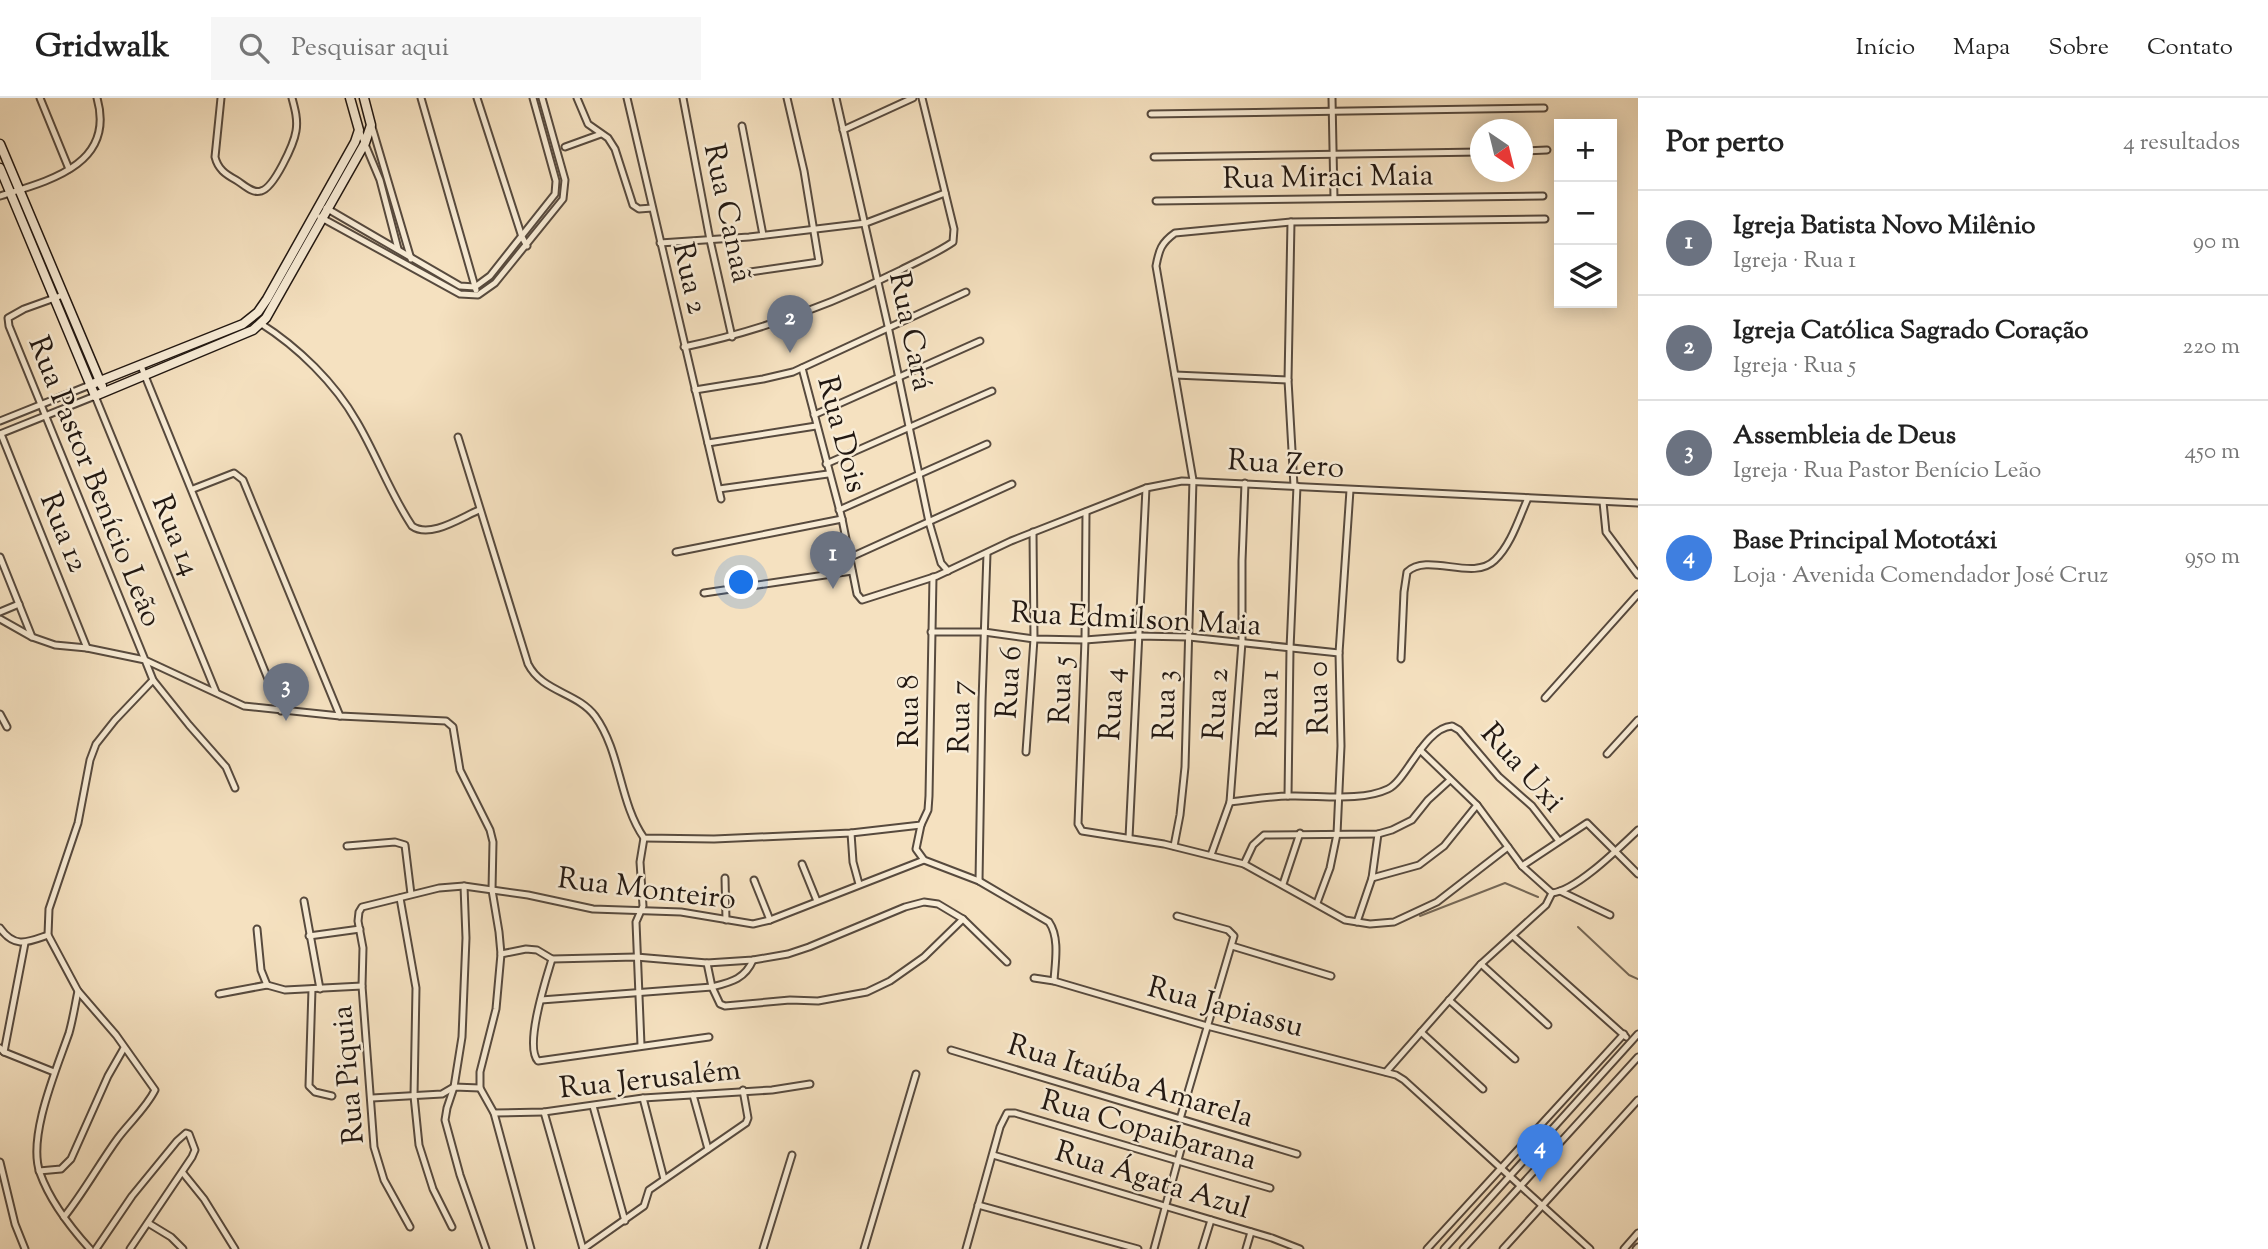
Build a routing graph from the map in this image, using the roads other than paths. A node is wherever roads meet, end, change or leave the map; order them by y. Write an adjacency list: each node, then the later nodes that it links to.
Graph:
1 (40, 98): 36 (street)
2 (97, 98): 36 (street)
3 (221, 98): 4 (street)
4 (292, 98)
5 (350, 98): 24 (street)
6 (364, 98): 22 (street)
7 (421, 98): 63 (street)
8 (477, 98): 53 (street)
9 (533, 98): 53 (street)
10 (542, 98): 56 (street)
11 (577, 98): 26 (street, Rua 2)
12 (627, 98): 44 (street)
13 (683, 98): 54 (street, Rua Canaã)
14 (788, 98): 51 (street)
15 (836, 98): 25 (street, Rua Cará)
16 (913, 98): 25 (street)
17 (922, 98): 38 (street)
18 (1332, 98): 20 (street)
19 (1544, 108): 20 (street)
20 (1332, 112): 21 (street); 33 (street)
21 (1151, 114)
22 (371, 125): 27 (street); 58 (street)
23 (742, 126): 52 (street)
24 (359, 130): 27 (street); 43 (street)
25 (843, 130): 50 (street, Rua Cará)
26 (601, 134): 29 (street); 44 (street, Rua 2)
27 (365, 143): 45 (street); 57 (street)
28 (0, 144): 37 (street)
29 (565, 147)
30 (1547, 150): 31 (street)
31 (1533, 151)
32 (1470, 152): 33 (street)
33 (1331, 156): 34 (street); 41 (street)
34 (1154, 158)
35 (0, 168): 37 (street)
36 (69, 169): 37 (street)
37 (14, 191): 39 (street); 66 (street)
38 (945, 193): 50 (street); 62 (street)
39 (0, 195)
40 (1543, 196): 41 (street, Rua Miraci Maia)
41 (1334, 198): 42 (street, Rua Miraci Maia)
42 (1156, 201)
43 (320, 205): 45 (street); 46 (street)
44 (652, 208): 55 (street, Rua 2)
45 (328, 209): 47 (street); 57 (street)
46 (314, 214): 47 (street); 68 (street)
47 (323, 219): 59 (street); 70 (street)
48 (1545, 219): 49 (street, Rua 3)
49 (1291, 222): 77 (street, Rua 3); 80 (street, Rua 1)
50 (866, 223): 51 (street); 62 (street, Rua Cará)
51 (813, 228): 52 (street); 61 (street)
52 (763, 235): 54 (street)
53 (522, 237): 56 (street); 63 (street)
54 (710, 240): 55 (street); 72 (street, Rua Canaã)
55 (660, 243): 74 (street, Rua 2)
56 (527, 246): 65 (street)
57 (399, 251): 58 (street); 59 (street)
58 (411, 258): 60 (street); 63 (street)
59 (403, 262): 60 (street)
60 (414, 268): 65 (street)
61 (750, 272)
62 (878, 281): 71 (street, Rua Cará); 72 (street)
63 (475, 287): 65 (street)
64 (966, 292): 71 (street)
65 (478, 295)
66 (59, 297): 67 (street, Rua Pastor Benício Leão); 81 (street); 82 (street)
67 (8, 318): 69 (street, Rua Pastor Benício Leão); 87 (street, Rua Pastor Benício Leão)
68 (251, 318): 70 (street); 75 (street)
69 (0, 321)
70 (261, 324): 78 (street); 112 (street)
71 (888, 326): 76 (street); 79 (street, Rua Cará)
72 (732, 337): 74 (street)
73 (980, 341): 79 (street)
74 (684, 347): 83 (street, Rua 2)
75 (141, 366): 78 (street); 81 (street)
76 (802, 368): 83 (street); 88 (street, Rua Dois)
77 (1175, 375): 80 (street); 100 (street, Rua 3)
78 (145, 377): 85 (street); 105 (street)
79 (898, 378): 88 (street); 92 (street, Rua Cará)
80 (1287, 380): 103 (street, Rua 1)
81 (100, 382): 82 (street); 85 (street)
82 (90, 385): 86 (street); 87 (street)
83 (695, 390): 95 (street, Rua 2)
84 (992, 391): 92 (street)
85 (104, 392): 86 (street)
86 (95, 396): 89 (street); 147 (street, Rua 14)
87 (41, 404): 89 (street, Rua Pastor Benício Leão); 90 (street)
88 (814, 415): 91 (street, Rua Dois)
89 (46, 416): 93 (street); 145 (street, Rua Pastor Benício Leão)
90 (0, 421)
91 (816, 426): 95 (street); 97 (street, Rua Dois)
92 (908, 427): 97 (street); 98 (street, Rua Cará)
93 (1, 434): 141 (street, Rua 12)
94 (458, 438): 112 (street)
95 (708, 443): 106 (street, Rua 2)
96 (987, 444): 98 (street)
97 (826, 464): 99 (street, Rua Dois)
98 (918, 473): 113 (street); 116 (street, Rua Cará)
99 (828, 474): 106 (street); 113 (street, Rua Dois)
100 (1193, 480): 101 (street, Rua Zero); 104 (street, Rua Zero); 137 (street, Rua 3)
101 (1245, 483): 103 (street, Rua Zero); 140 (street, Rua 2)
102 (1012, 484): 116 (street)
103 (1296, 486): 107 (street, Rua Zero); 142 (street, Rua 1)
104 (1146, 488): 114 (street, Rua Zero); 135 (street, Rua 4)
105 (193, 489): 149 (street); 151 (street)
106 (719, 489): 109 (street, Rua 2)
107 (1350, 490): 108 (street, Rua Zero); 143 (street, Rua 0)
108 (1528, 498): 110 (street, Rua Zero); 144 (street)
109 (721, 499)
110 (1603, 502): 111 (street, Rua Zero); 125 (street)
111 (1638, 503)
112 (479, 510): 169 (street)
113 (839, 510): 115 (street, Rua Dois)
114 (1086, 512): 117 (street, Rua Zero); 139 (street, Rua 5)
115 (842, 520): 118 (street); 121 (street, Rua Dois)
116 (929, 522): 121 (street); 122 (street, Rua Cará)
117 (1033, 532): 119 (street, Rua Zero); 138 (street, Rua 6)
118 (676, 552)
119 (987, 553): 124 (street, Rua Zero); 134 (street, Rua 7)
120 (0, 556): 130 (street)
121 (851, 557): 123 (street, Rua Dois)
122 (941, 563): 124 (street, Rua Cará); 126 (street, Rua 8)
123 (852, 571): 127 (street); 128 (street, Rua Dois)
124 (948, 571): 126 (street, Rua Zero)
125 (1638, 575)
126 (935, 577): 128 (street, Rua Zero); 133 (street, Rua 8)
127 (704, 593)
128 (858, 594)
129 (1638, 594): 148 (street)
130 (19, 604): 131 (street); 136 (street)
131 (0, 612)
132 (0, 619): 136 (street, Rua Pastor Benício Leão)
133 (931, 632): 134 (street, Rua Edmilson Maia); 163 (street, Rua 8)
134 (984, 632): 138 (street, Rua Edmilson Maia); 185 (street, Rua 7)
135 (1137, 636): 137 (street, Rua Edmilson Maia); 139 (street, Rua Edmilson Maia); 170 (street, Rua 4)
136 (32, 637): 141 (street, Rua Pastor Benício Leão)
137 (1189, 637): 140 (street, Rua Edmilson Maia); 173 (street, Rua 3)
138 (1034, 639): 139 (street, Rua Edmilson Maia); 155 (street, Rua 6)
139 (1085, 639): 170 (street, Rua 5)
140 (1242, 642): 142 (street, Rua Edmilson Maia); 161 (street, Rua 2)
141 (87, 648): 145 (street, Rua Pastor Benício Leão)
142 (1290, 649): 143 (street, Rua Edmilson Maia); 159 (street, Rua 1)
143 (1339, 653): 160 (street, Rua 0)
144 (1401, 659)
145 (145, 660): 146 (street); 147 (street, Rua Pastor Benício Leão)
146 (153, 680): 158 (street); 208 (street)
147 (216, 692): 149 (street, Rua Pastor Benício Leão)
148 (1545, 698)
149 (281, 711): 151 (street, Rua Pastor Benício Leão)
150 (0, 713): 153 (street)
151 (340, 716): 189 (street, Rua Pastor Benício Leão)
152 (1638, 720): 156 (street)
153 (7, 727)
154 (1420, 750): 157 (street); 160 (street); 171 (street, Rua Uxi)
155 (1026, 752)
156 (1607, 754)
157 (1450, 780): 162 (street); 168 (street)
158 (235, 788)
159 (1288, 796): 160 (street); 161 (street)
160 (1339, 797): 167 (street, Rua 0)
161 (1230, 802): 176 (street)
162 (1477, 805): 174 (street); 183 (street)
163 (921, 825): 165 (street); 177 (street)
164 (1638, 830): 175 (street)
165 (851, 833): 169 (street); 186 (street)
166 (1300, 833): 167 (street); 179 (street); 187 (street)
167 (1337, 834): 168 (street); 196 (street, Rua 0)
168 (1378, 834): 183 (street)
169 (644, 838): 197 (street)
170 (1129, 838): 173 (street)
171 (1559, 841): 175 (street); 180 (street)
172 (347, 846): 192 (street)
173 (1174, 846): 176 (street)
174 (1508, 847): 180 (street); 204 (street)
175 (1615, 852): 181 (street); 190 (street)
176 (1211, 855): 179 (street)
177 (924, 860): 185 (street); 186 (street, Rua Monteiro)
178 (802, 864): 195 (street)
179 (1244, 864): 187 (street)
180 (1522, 866): 191 (street)
181 (1638, 874)
182 (725, 878): 202 (street)
183 (1372, 878): 204 (street)
184 (754, 880): 203 (street)
185 (979, 881): 222 (street)
186 (859, 884): 195 (street, Rua Monteiro)
187 (1283, 884): 196 (street)
188 (464, 886): 189 (street, Rua Monteiro); 192 (street, Rua Monteiro); 250 (street)
189 (492, 890): 197 (street, Rua Monteiro); 213 (street)
190 (1560, 891): 191 (street); 199 (street)
191 (1552, 893): 210 (street)
192 (411, 894): 193 (street, Rua Monteiro)
193 (400, 898): 198 (street, Rua Monteiro); 256 (street)
194 (304, 901): 209 (street)
195 (817, 901): 203 (street, Rua Monteiro)
196 (1317, 903): 204 (street)
197 (641, 911): 202 (street, Rua Monteiro); 214 (street)
198 (359, 912): 207 (street, Rua Piquia)
199 (1610, 915)
200 (1177, 916): 212 (street)
201 (963, 919): 216 (street); 217 (street); 225 (street)
202 (726, 920): 203 (street, Rua Monteiro)
203 (770, 920)
204 (1357, 922)
205 (0, 929): 211 (street)
206 (257, 929): 223 (street)
207 (360, 929): 209 (street); 224 (street, Rua Piquia)
208 (48, 935): 211 (street); 228 (street)
209 (309, 936): 227 (street)
210 (1513, 936): 219 (street); 236 (street)
211 (25, 943): 242 (street)
212 (1232, 946): 220 (street); 234 (street)
213 (501, 954): 215 (street); 251 (street)
214 (636, 957): 215 (street); 218 (street); 230 (street)
215 (552, 959): 231 (street)
216 (753, 960): 218 (street); 225 (street)
217 (1007, 962)
218 (707, 963): 225 (street)
219 (1481, 964): 232 (street); 233 (street)
220 (1331, 976)
221 (1034, 978): 222 (street, Rua Japiassu)
222 (1055, 981): 234 (street, Rua Japiassu)
223 (267, 985): 226 (street); 229 (street)
224 (362, 986): 227 (street); 257 (street, Rua Piquia)
225 (712, 987): 230 (street)
226 (312, 989): 227 (street); 255 (street)
227 (320, 989)
228 (79, 991): 241 (street); 246 (street)
229 (219, 994)
230 (640, 994): 231 (street); 240 (street)
231 (541, 1000): 240 (street)
232 (1449, 1000): 235 (street); 245 (street)
233 (1548, 1025)
234 (1207, 1026): 247 (street, Rua Japiassu); 263 (street)
235 (1421, 1032): 247 (street); 252 (street)
236 (1624, 1034): 239 (street); 271 (street)
237 (1638, 1034): 239 (street)
238 (709, 1037): 240 (street)
239 (1631, 1041): 274 (street)
240 (641, 1045)
241 (124, 1048): 272 (street); 281 (street)
242 (2, 1050): 246 (street)
243 (951, 1050): 263 (street, Rua Itaúba Amarela)
244 (1638, 1057): 276 (street)
245 (1515, 1059)
246 (54, 1072): 272 (street)
247 (1386, 1072): 271 (street, Rua Japiassu)
248 (916, 1074): 302 (street)
249 (810, 1084): 253 (street, Rua Jerusalém)
250 (454, 1087): 251 (street); 256 (street); 298 (street)
251 (480, 1088): 262 (street)
252 (1483, 1089)
253 (743, 1090): 254 (street, Rua Jerusalém); 264 (street)
254 (693, 1095): 258 (street, Rua Jerusalém); 264 (street)
255 (332, 1096)
256 (414, 1096): 257 (street); 286 (street)
257 (372, 1098): 285 (street, Rua Piquia)
258 (643, 1098): 260 (street, Rua Jerusalém); 275 (street)
259 (1638, 1101): 280 (street)
260 (593, 1106): 261 (street, Rua Jerusalém); 283 (street)
261 (544, 1112): 262 (street, Rua Jerusalém); 300 (street)
262 (494, 1113): 299 (street)
263 (1180, 1119): 266 (street, Rua Itaúba Amarela)
264 (708, 1149): 275 (street)
265 (1181, 1149): 270 (street)
266 (1297, 1154)
267 (792, 1155): 301 (street)
268 (993, 1156): 270 (street, Rua Copaibarana); 278 (street); 279 (street, Rua Ágata Azul)
269 (0, 1162): 291 (street)
270 (1178, 1163): 277 (street, Rua Copaibarana); 279 (street)
271 (1500, 1168): 274 (street, Rua Japiassu); 308 (street)
272 (39, 1171): 281 (street)
273 (183, 1173): 284 (street); 294 (street); 297 (street)
274 (1509, 1176): 276 (street, Rua Japiassu); 309 (street)
275 (664, 1180): 283 (street)
276 (1519, 1186): 280 (street, Rua Japiassu); 310 (street)
277 (1270, 1188)
278 (978, 1205): 303 (street); 304 (street)
279 (1166, 1206): 282 (street, Rua Ágata Azul); 305 (street)
280 (1541, 1206): 311 (street); 312 (street, Rua Japiassu)
281 (64, 1217): 289 (street)
282 (1210, 1220): 287 (street, Rua Ágata Azul); 306 (street)
283 (625, 1221): 300 (street)
284 (148, 1223): 295 (street); 296 (street)
285 (410, 1227)
286 (452, 1227)
287 (1251, 1232): 290 (street, Rua Ágata Azul); 307 (street)
288 (1638, 1233): 313 (street)
289 (84, 1242): 292 (street); 293 (street)
290 (1297, 1248)
291 (25, 1249)
292 (80, 1249)
293 (90, 1249)
294 (96, 1249)
295 (130, 1249)
296 (183, 1249)
297 (235, 1249)
298 (486, 1249)
299 (531, 1249)
300 (583, 1249)
301 (764, 1249)
302 (864, 1249)
303 (966, 1249)
304 (1138, 1249)
305 (1154, 1249)
306 (1202, 1249)
307 (1246, 1249)
308 (1427, 1249)
309 (1444, 1249)
310 (1463, 1249)
311 (1503, 1249)
312 (1590, 1249)
313 (1624, 1249)

